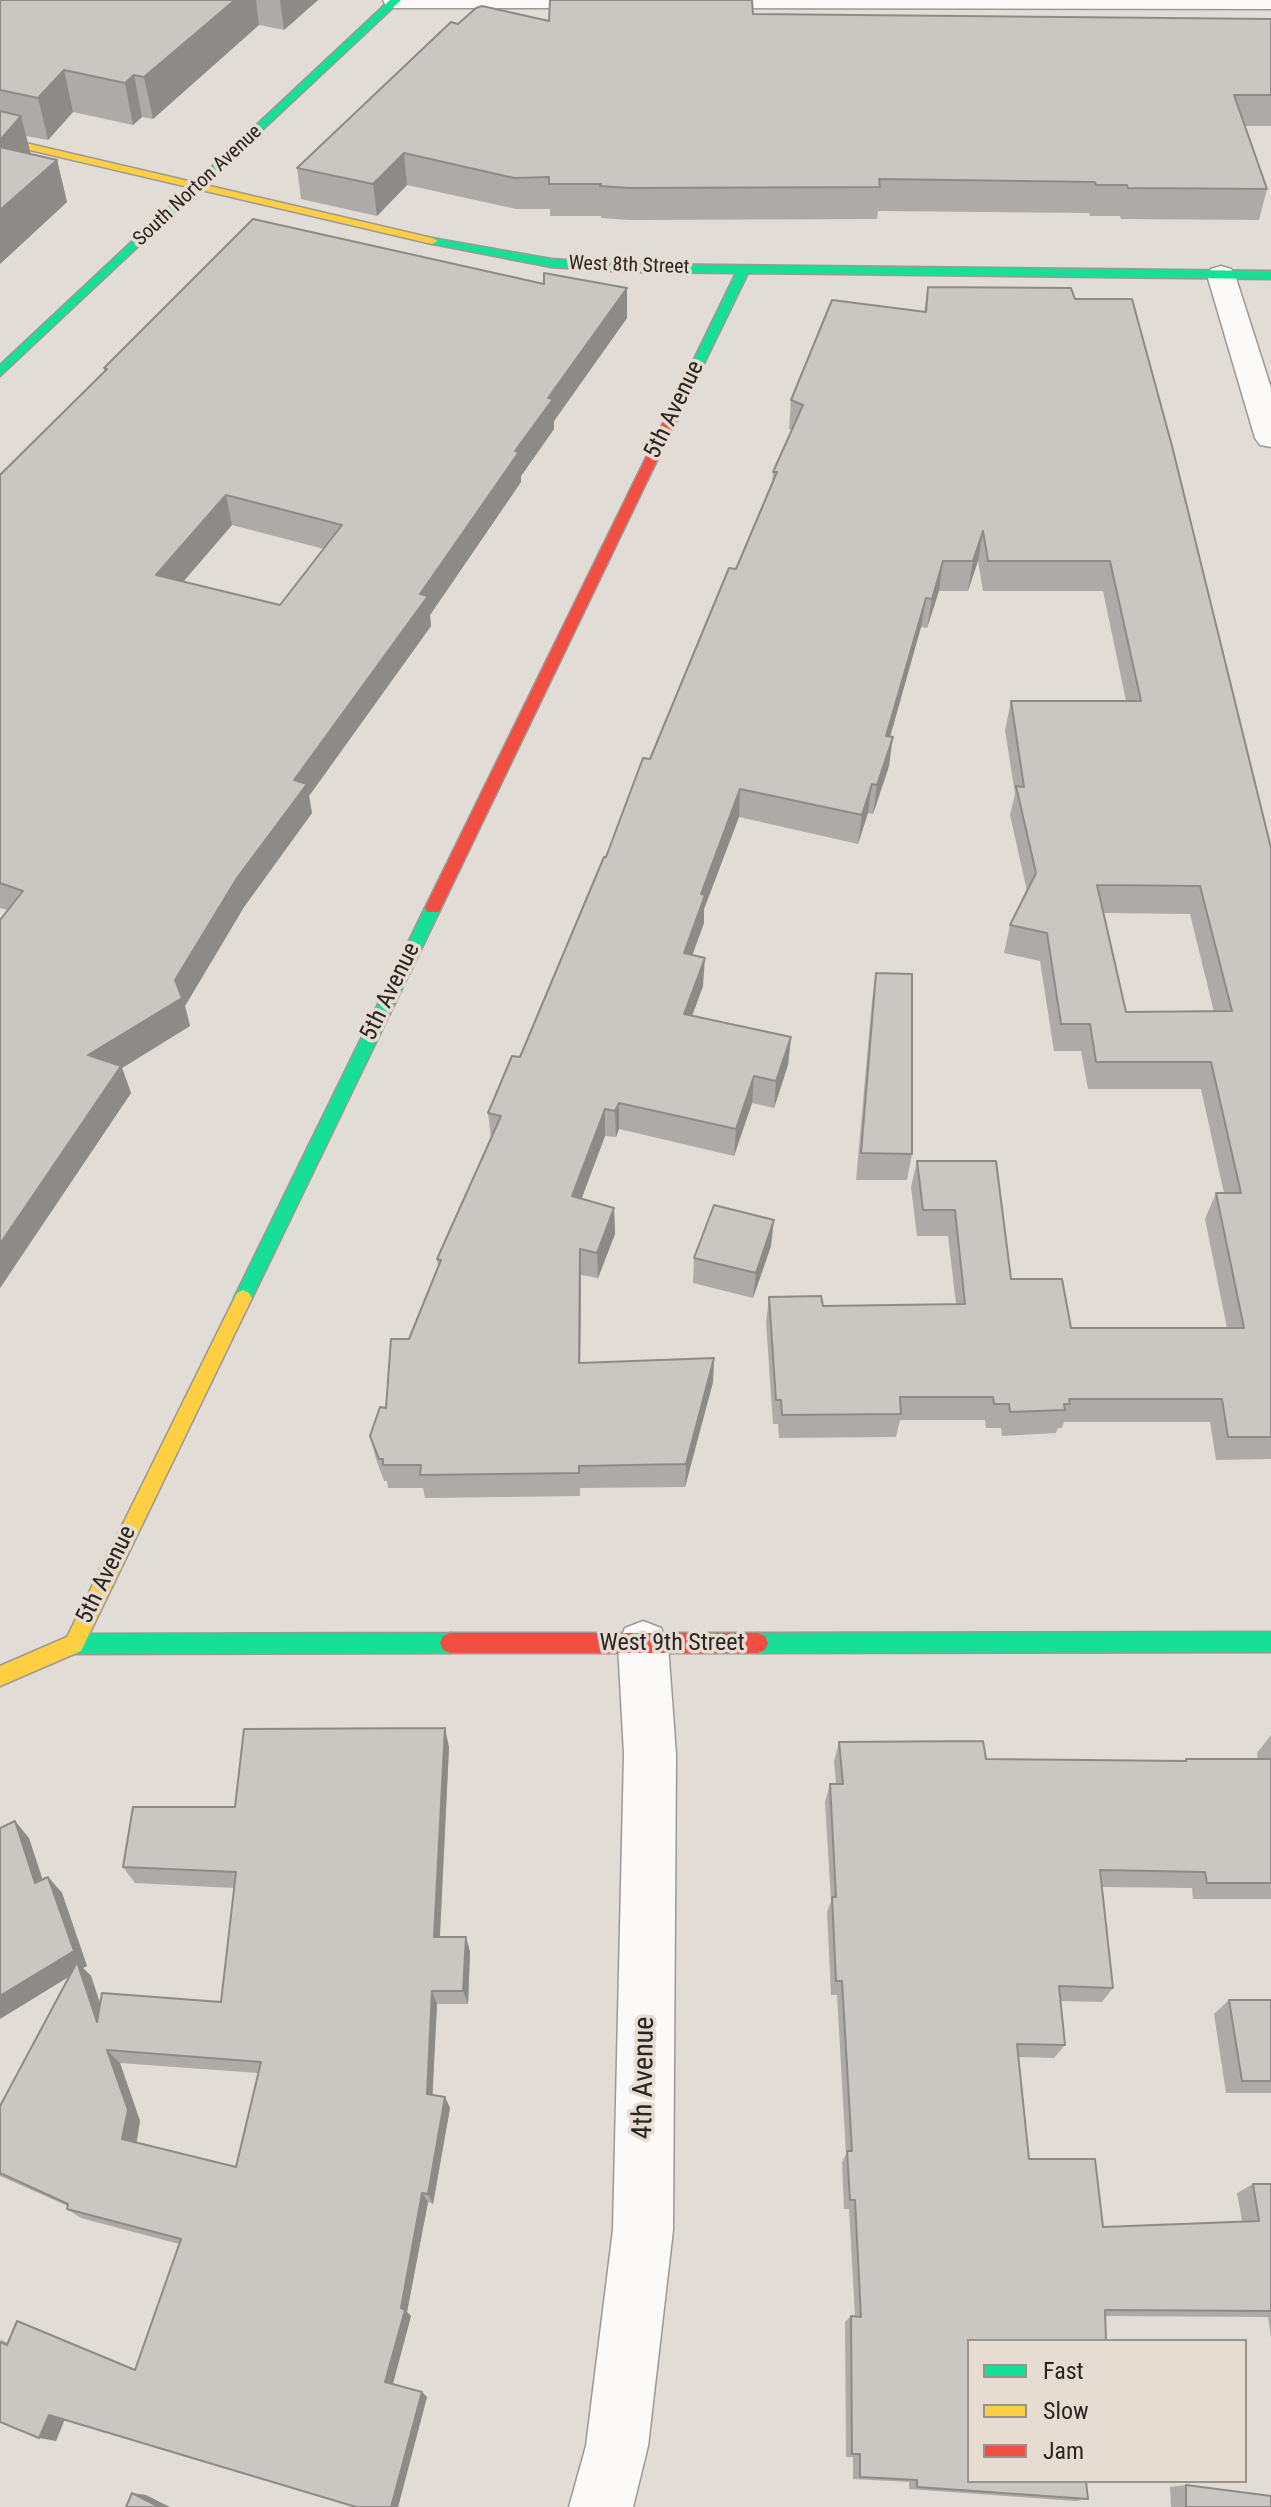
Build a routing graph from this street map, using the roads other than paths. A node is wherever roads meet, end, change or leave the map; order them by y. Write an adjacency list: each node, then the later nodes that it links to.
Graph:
1 (395, 1): 2 (street); 6 (street, South Norton Avenue)
2 (638, 1)
3 (670, 1): 4 (street)
4 (1271, 2)
5 (0, 140): 6 (street, West 8th Street)
6 (199, 186): 7 (street, West 8th Street); 10 (street, South Norton Avenue)
7 (744, 269): 8 (street, West 8th Street); 13 (street, 5th Avenue)
8 (1221, 275): 9 (street, West 8th Street); 11 (street)
9 (1271, 275)
10 (0, 372)
11 (1271, 438)
12 (1271, 1642): 14 (street, West 9th Street)
13 (74, 1644): 14 (street, West 9th Street); 15 (street, 5th Avenue)
14 (643, 1645): 16 (street, 4th Avenue)
15 (0, 1676)
16 (601, 2507)

